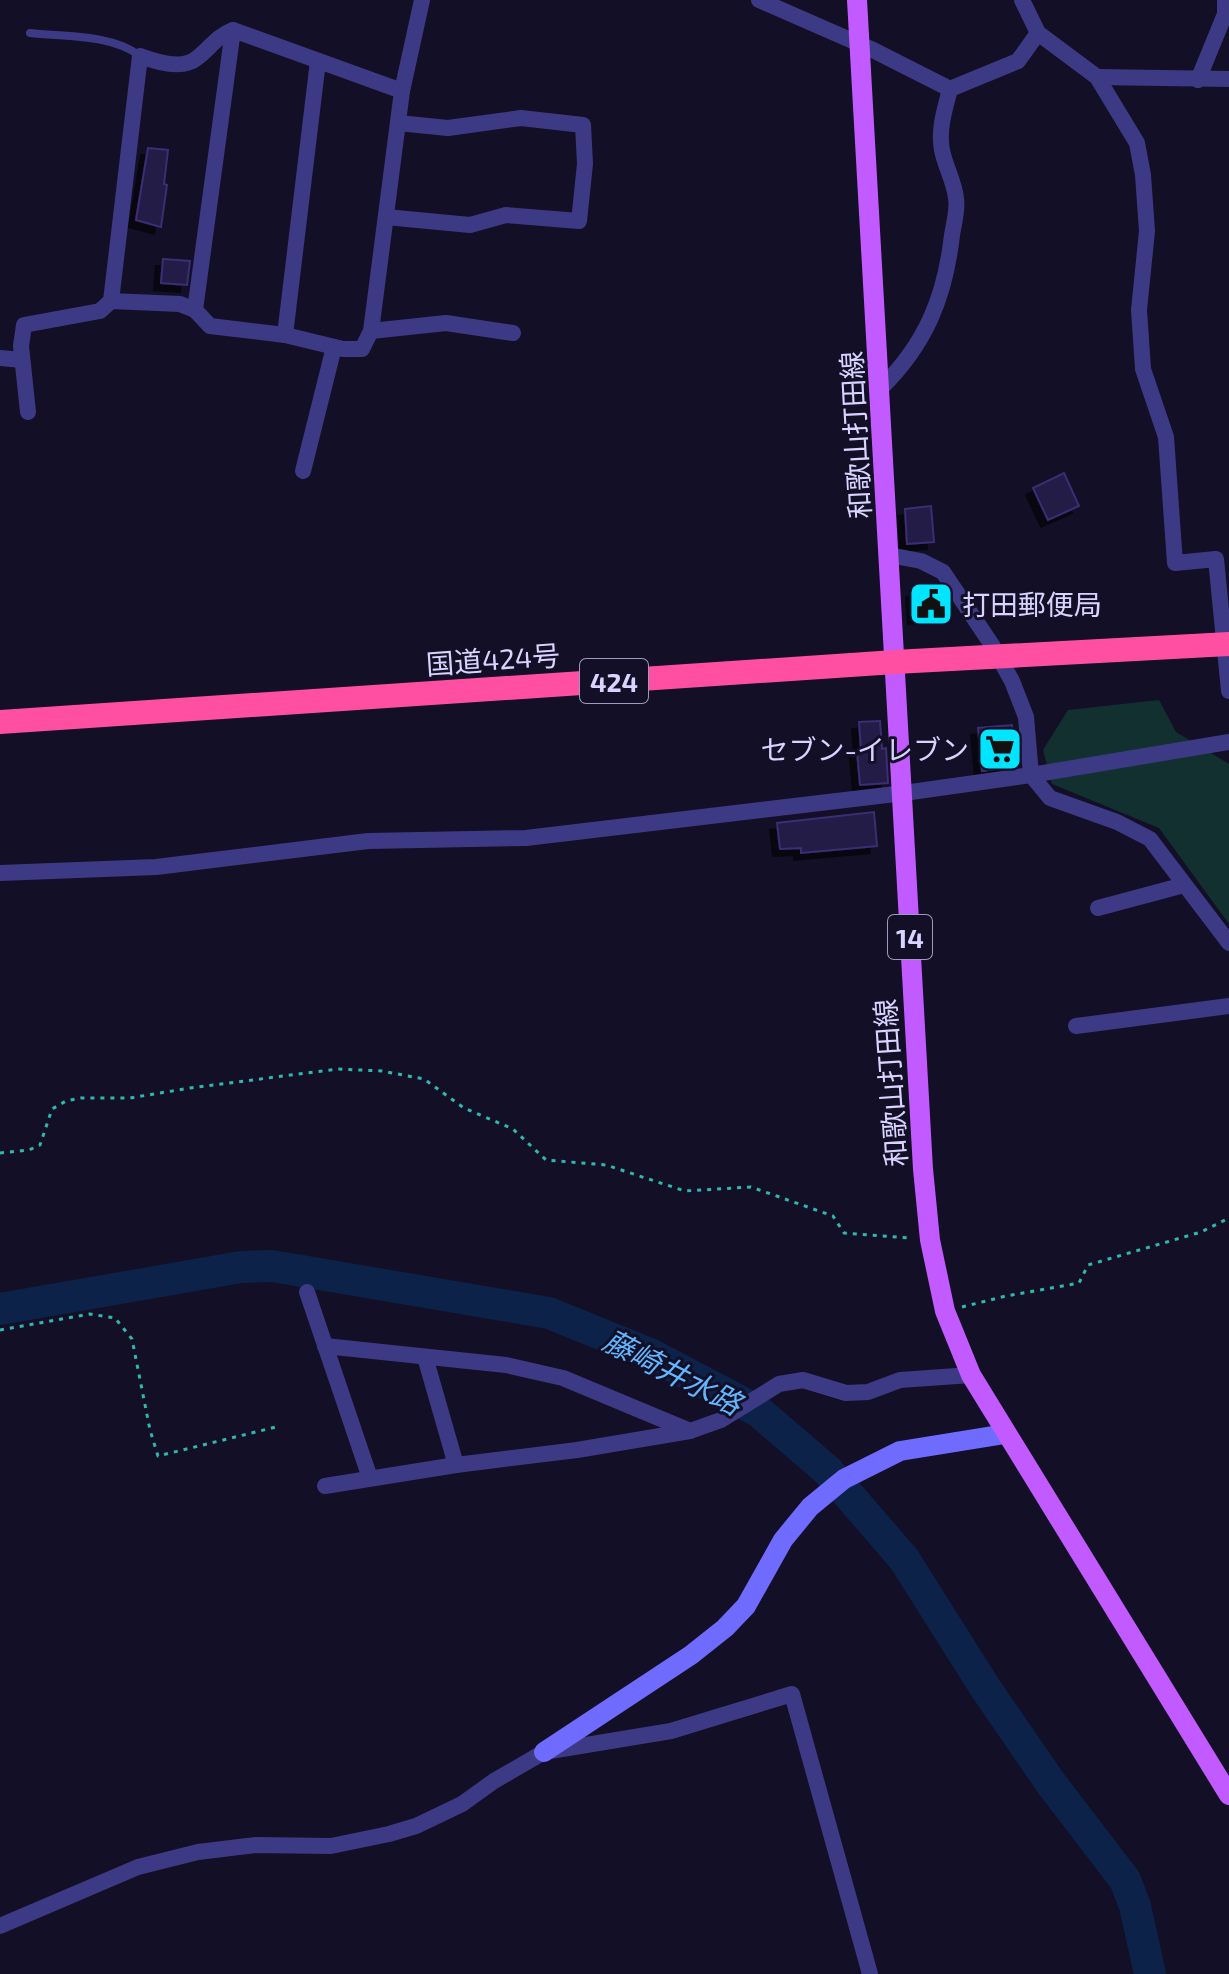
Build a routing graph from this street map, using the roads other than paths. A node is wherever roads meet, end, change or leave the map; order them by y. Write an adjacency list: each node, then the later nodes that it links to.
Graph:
1 (422, 0): 16 (street)
2 (759, 0): 9 (street)
3 (857, 0): 9 (main road, 和歌山打田線 / 14)
4 (1022, 0): 8 (street)
5 (1225, 0): 14 (street)
6 (233, 30): 10 (street); 11 (street); 20 (street)
7 (30, 33): 10 (lane)
8 (1038, 33): 12 (street); 15 (street)
9 (859, 44): 15 (street); 27 (main road, 和歌山打田線 / 14)
10 (140, 56): 19 (street)
11 (318, 61): 16 (street); 23 (street)
12 (1097, 77): 14 (street); 31 (street)
13 (1229, 79): 14 (street)
14 (1198, 80)
15 (950, 89): 27 (street)
16 (402, 91): 17 (street)
17 (398, 123): 18 (street); 18 (street)
18 (386, 217): 21 (street)
19 (111, 301): 20 (street); 26 (street)
20 (195, 310): 23 (street)
21 (371, 331): 22 (street); 24 (street)
22 (513, 333)
23 (285, 335): 24 (street)
24 (334, 347): 29 (street)
25 (0, 358): 26 (street)
26 (22, 360): 28 (street)
27 (880, 389): 30 (main road, 和歌山打田線 / 14)
28 (28, 412)
29 (303, 471)
30 (889, 555): 32 (street); 33 (main road, 和歌山打田線 / 14)
31 (1226, 645): 32 (highway, 国道424号 / 424); 34 (street)
32 (998, 656): 33 (highway, 国道424号 / 424); 37 (street)
33 (895, 662): 35 (highway, 国道424号 / 424); 38 (main road, 和歌山打田線 / 14)
34 (1229, 691)
35 (0, 722)
36 (1229, 742): 37 (street)
37 (1031, 775): 38 (street); 40 (street)
38 (904, 793): 39 (street); 48 (main road, 和歌山打田線 / 14)
39 (0, 873)
40 (1184, 885): 41 (street); 42 (street)
41 (1098, 908)
42 (1229, 943)
43 (1229, 1006): 44 (street)
44 (1076, 1026)
45 (307, 1292): 46 (street)
46 (325, 1346): 47 (street); 52 (street)
47 (425, 1357): 49 (street); 51 (street)
48 (971, 1375): 49 (street); 50 (main road, 和歌山打田線 / 14)
49 (690, 1431): 51 (street)
50 (1005, 1434): 54 (street); 55 (main road, 和歌山打田線 / 14)
51 (456, 1465): 52 (street)
52 (370, 1478): 53 (street)
53 (325, 1486)
54 (544, 1752): 56 (street); 57 (street)
55 (1229, 1795)
56 (0, 1926)
57 (870, 1974)

